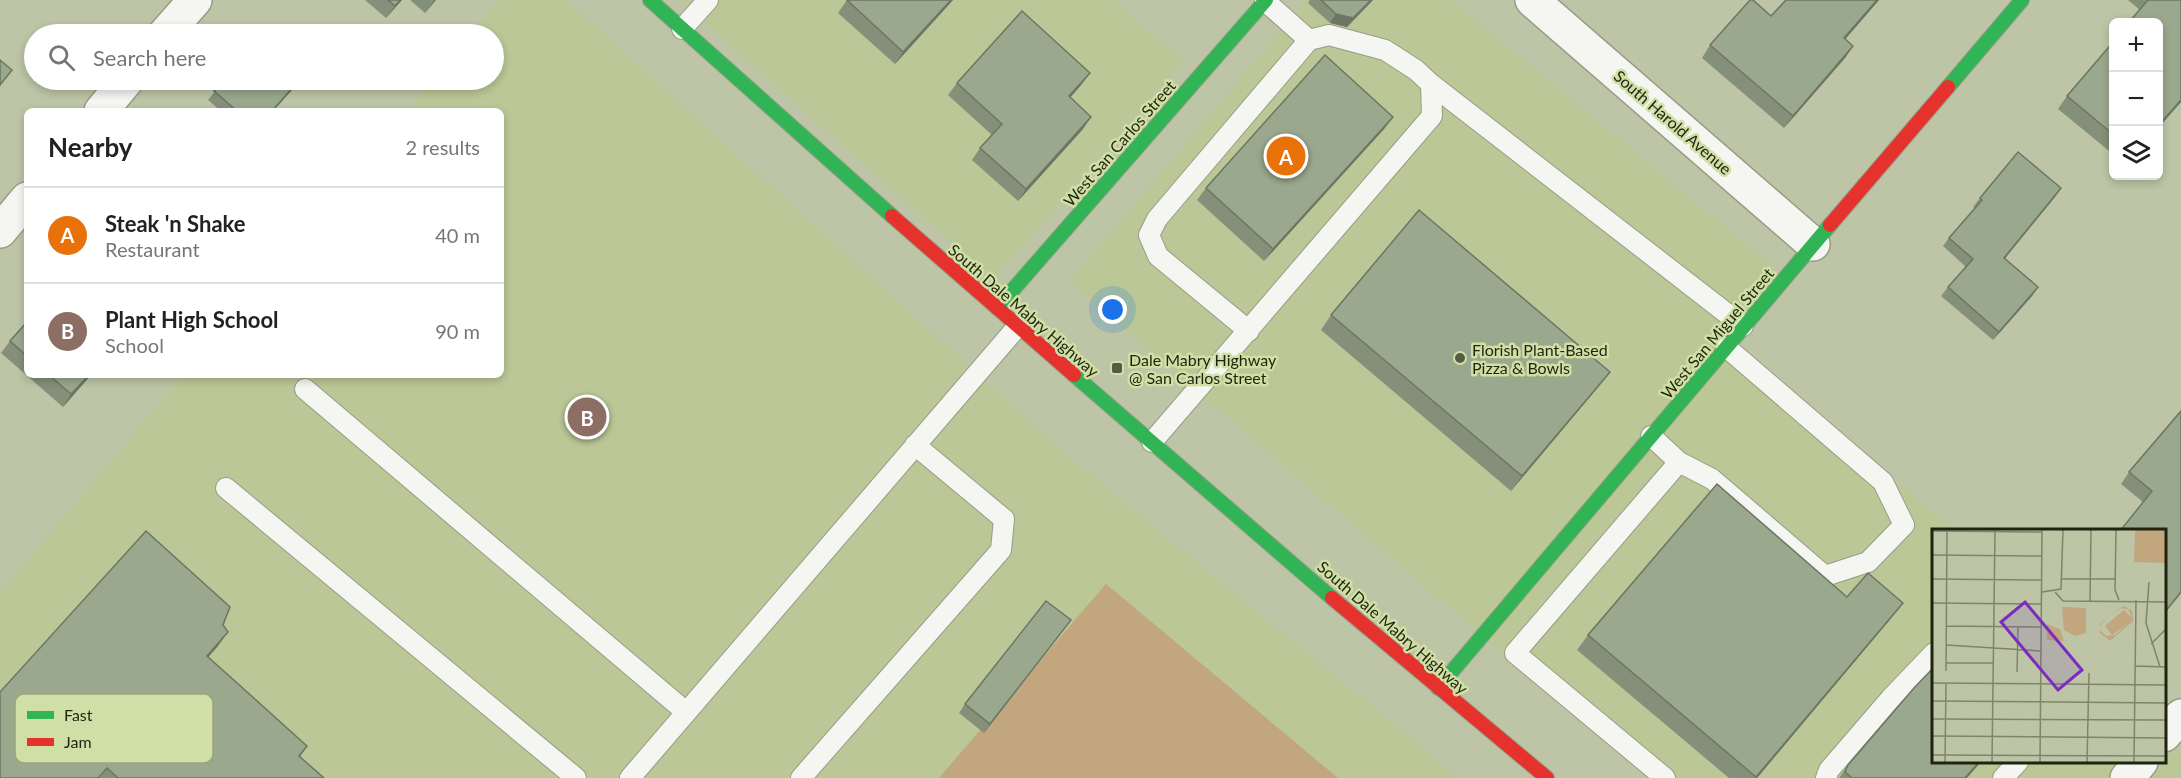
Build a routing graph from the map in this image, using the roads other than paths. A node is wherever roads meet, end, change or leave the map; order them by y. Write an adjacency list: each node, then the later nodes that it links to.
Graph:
1 (195, 0): 7 (street)
2 (650, 0): 8 (street, South Dale Mabry Highway)
3 (708, 0): 8 (lane)
4 (1532, 0): 15 (street, South Harold Avenue)
5 (2022, 0): 15 (street, West San Miguel Street)
6 (1265, 1): 9 (lane); 16 (street, West San Carlos Street)
7 (174, 24)
8 (682, 28): 16 (street, South Dale Mabry Highway)
9 (1309, 40): 10 (lane); 19 (lane)
10 (1431, 84): 18 (lane); 19 (lane)
11 (119, 90): 12 (street)
12 (104, 108)
13 (24, 203): 14 (street)
14 (0, 231)
15 (1813, 244): 18 (street, West San Miguel Street)
16 (997, 308): 17 (street, South Dale Mabry Highway)
17 (1018, 326): 23 (street, South Dale Mabry Highway); 24 (lane)
18 (1743, 326): 20 (street, West San Miguel Street)
19 (1249, 331): 23 (lane)
20 (1726, 347): 22 (street, West San Miguel Street); 25 (lane)
21 (305, 389): 29 (lane)
22 (1651, 436): 25 (lane); 28 (street, West San Miguel Street)
23 (1152, 442): 28 (street, South Dale Mabry Highway)
24 (915, 445): 29 (lane); 35 (lane)
25 (1679, 462): 37 (lane)
26 (226, 488): 33 (lane)
27 (1932, 655): 38 (lane)
28 (1438, 688): 36 (street, South Dale Mabry Highway)
29 (686, 712): 34 (lane)
30 (2181, 716): 31 (street)
31 (2166, 733)
32 (2017, 763): 39 (lane)
33 (576, 778)
34 (630, 778)
35 (801, 778)
36 (1547, 778)
37 (1665, 778)
38 (1826, 778)
39 (2003, 778)

